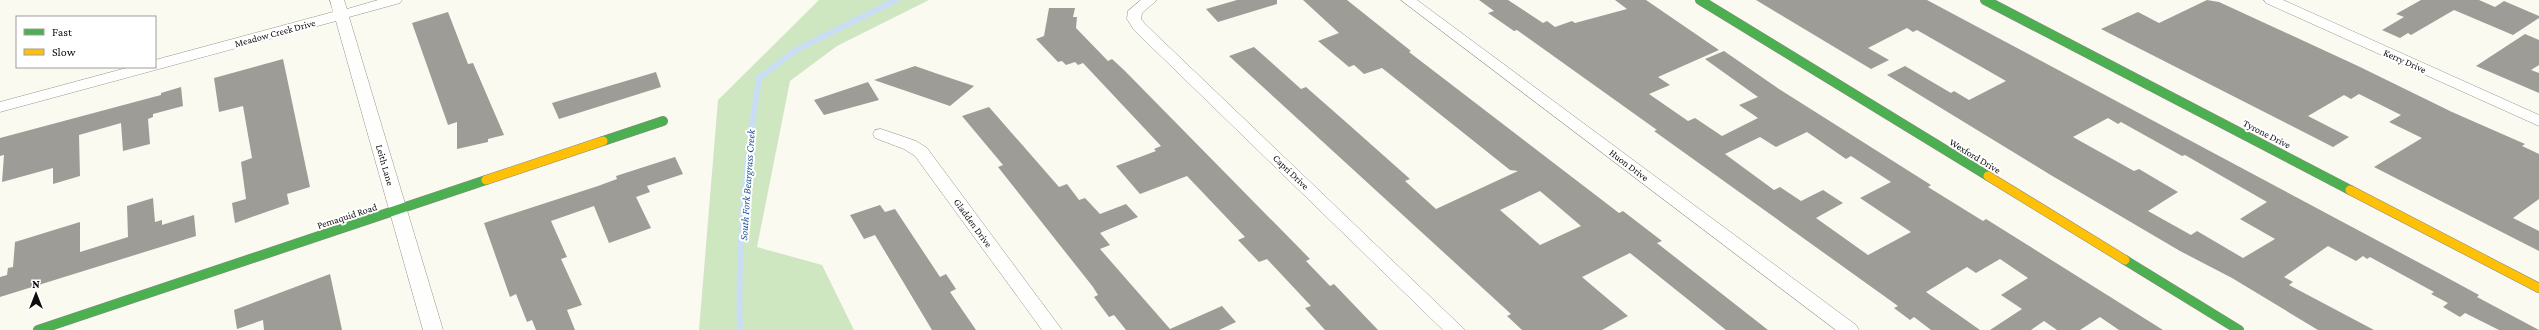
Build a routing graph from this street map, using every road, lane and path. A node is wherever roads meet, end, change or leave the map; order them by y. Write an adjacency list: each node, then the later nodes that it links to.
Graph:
1 (395, 0): 7 (street, Meadow Creek Drive)
2 (1150, 0): 19 (street, Capri Drive)
3 (1408, 0): 20 (street, Huon Drive)
4 (1700, 0): 21 (street, Wexford Drive)
5 (1985, 0): 15 (street, Tyrone Drive)
6 (2271, 0): 12 (street, Kerry Drive)
7 (340, 7): 8 (street, Meadow Creek Drive); 14 (street, Leith Lane)
8 (156, 65)
9 (144, 68): 10 (street)
10 (0, 107)
11 (663, 121): 14 (street, Pemaquid Road)
12 (2539, 121)
13 (881, 134): 18 (street, Gladden Drive)
14 (398, 210): 16 (street, Pemaquid Road); 17 (street, Leith Lane)
15 (2539, 288)
16 (38, 330)
17 (433, 330)
18 (1052, 330)
19 (1455, 330)
20 (1849, 330)
21 (2239, 330)

